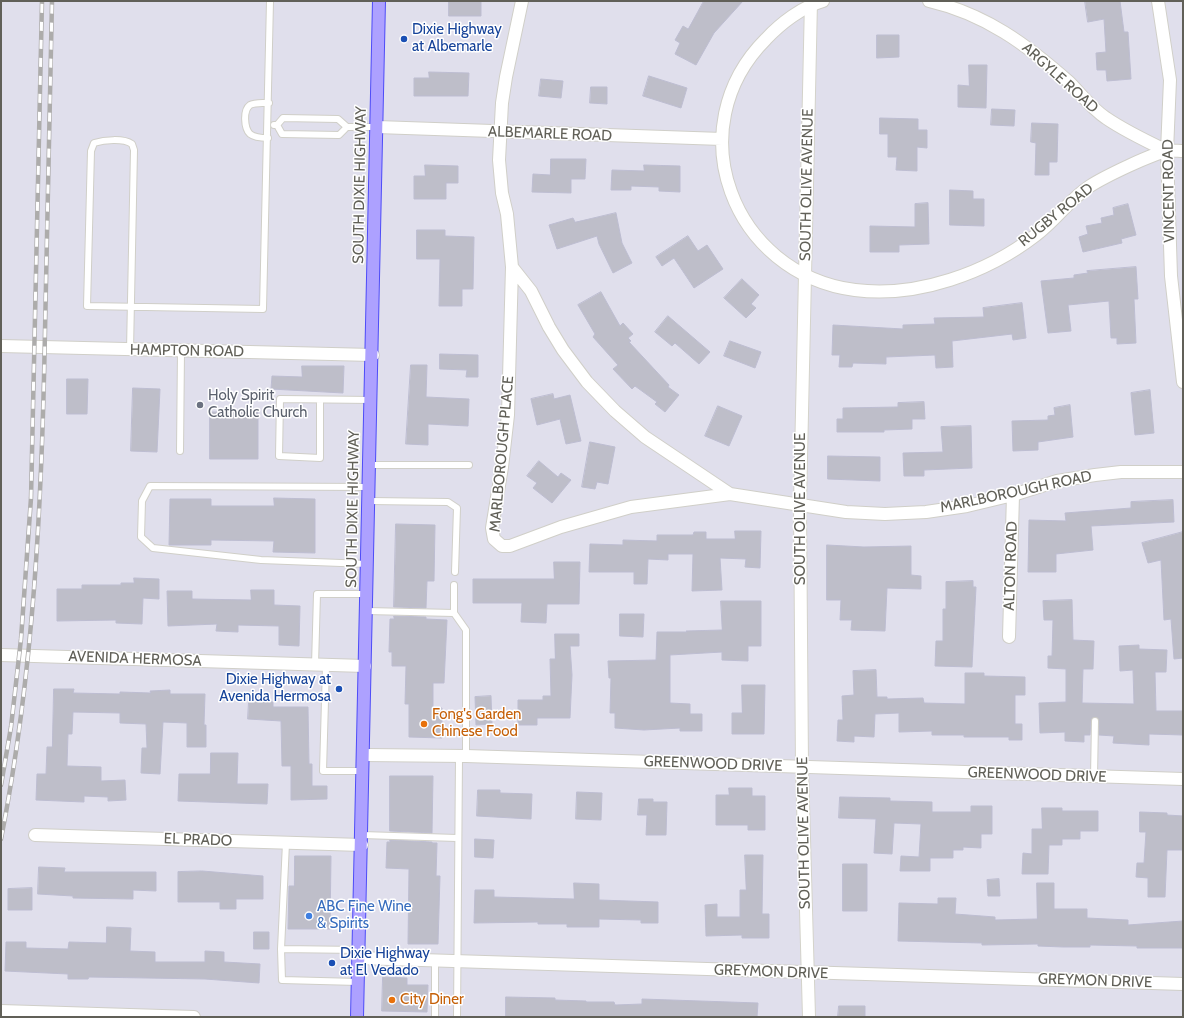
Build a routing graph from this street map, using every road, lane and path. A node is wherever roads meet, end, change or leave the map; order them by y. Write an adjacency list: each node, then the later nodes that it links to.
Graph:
1 (270, 1): 7 (lane)
2 (379, 1): 11 (main road, SOUTH DIXIE HIGHWAY)
3 (522, 1): 12 (street)
4 (929, 1): 15 (street, ARGYLE ROAD)
5 (1158, 1): 15 (street, VINCENT ROAD)
6 (815, 2): 14 (street, RUGBY ROAD); 18 (street, SOUTH OLIVE AVENUE)
7 (269, 103): 8 (lane); 13 (lane)
8 (269, 125): 9 (lane); 13 (lane)
9 (277, 125): 10 (lane); 10 (lane)
10 (347, 127): 11 (lane)
11 (377, 127): 12 (street, ALBEMARLE ROAD); 23 (main road, SOUTH DIXIE HIGHWAY)
12 (500, 132): 14 (street, ALBEMARLE ROAD); 17 (street)
13 (268, 138): 19 (lane)
14 (722, 139): 18 (street, RUGBY ROAD)
15 (1167, 151): 16 (street); 18 (street, RUGBY ROAD); 24 (street, VINCENT ROAD)
16 (1183, 151)
17 (512, 267): 32 (street, MARLBOROUGH ROAD); 32 (street, MARLBOROUGH PLACE)
18 (805, 276): 35 (street, SOUTH OLIVE AVENUE)
19 (131, 307): 19 (lane); 21 (lane)
20 (1, 346): 21 (street, HAMPTON ROAD)
21 (130, 350): 22 (street, HAMPTON ROAD)
22 (181, 351): 23 (street, HAMPTON ROAD); 27 (lane)
23 (373, 355): 26 (main road, SOUTH DIXIE HIGHWAY)
24 (1183, 382)
25 (320, 400): 25 (lane); 26 (lane)
26 (372, 400): 28 (main road, SOUTH DIXIE HIGHWAY)
27 (180, 451)
28 (370, 465): 29 (lane); 31 (main road, SOUTH DIXIE HIGHWAY)
29 (470, 465)
30 (1183, 472): 33 (street, MARLBOROUGH ROAD)
31 (370, 487): 34 (main road, SOUTH DIXIE HIGHWAY); 36 (lane)
32 (730, 494): 35 (street, MARLBOROUGH ROAD)
33 (1013, 495): 35 (street, MARLBOROUGH ROAD); 42 (street, ALTON ROAD)
34 (370, 501): 36 (main road, SOUTH DIXIE HIGHWAY); 37 (lane)
35 (800, 504): 49 (street, SOUTH OLIVE AVENUE)
36 (368, 564): 39 (main road, SOUTH DIXIE HIGHWAY)
37 (454, 572)
38 (454, 584): 41 (lane)
39 (367, 594): 40 (main road, SOUTH DIXIE HIGHWAY); 44 (lane)
40 (367, 611): 41 (lane); 45 (main road, SOUTH DIXIE HIGHWAY)
41 (454, 613): 48 (lane)
42 (1009, 637)
43 (1, 655): 44 (street, AVENIDA HERMOSA)
44 (321, 666): 45 (street, AVENIDA HERMOSA); 50 (lane)
45 (366, 666): 47 (main road, SOUTH DIXIE HIGHWAY)
46 (1095, 721): 51 (lane)
47 (364, 755): 48 (street, GREENWOOD DRIVE); 50 (main road, SOUTH DIXIE HIGHWAY)
48 (463, 757): 49 (street, GREENWOOD DRIVE); 54 (lane)
49 (802, 767): 51 (street, GREENWOOD DRIVE); 61 (street, SOUTH OLIVE AVENUE)
50 (363, 771): 55 (main road, SOUTH DIXIE HIGHWAY)
51 (1094, 777): 52 (street, GREENWOOD DRIVE)
52 (1183, 780)
53 (35, 835): 56 (street, EL PRADO)
54 (457, 838): 55 (lane); 60 (lane)
55 (362, 840): 56 (street, EL PRADO); 58 (main road, SOUTH DIXIE HIGHWAY)
56 (286, 843): 57 (lane)
57 (281, 949): 58 (lane); 62 (lane)
58 (359, 954): 59 (street, GREYMON DRIVE); 62 (main road, SOUTH DIXIE HIGHWAY)
59 (435, 961): 60 (street, GREYMON DRIVE); 67 (lane)
60 (457, 962): 61 (street, GREYMON DRIVE); 68 (lane)
61 (808, 973): 63 (street, GREYMON DRIVE); 69 (street, SOUTH OLIVE AVENUE)
62 (358, 982): 66 (main road, SOUTH DIXIE HIGHWAY)
63 (1183, 984)
64 (1, 1011): 65 (street)
65 (194, 1017)
66 (357, 1017)
67 (435, 1017)
68 (457, 1017)
69 (809, 1017)

